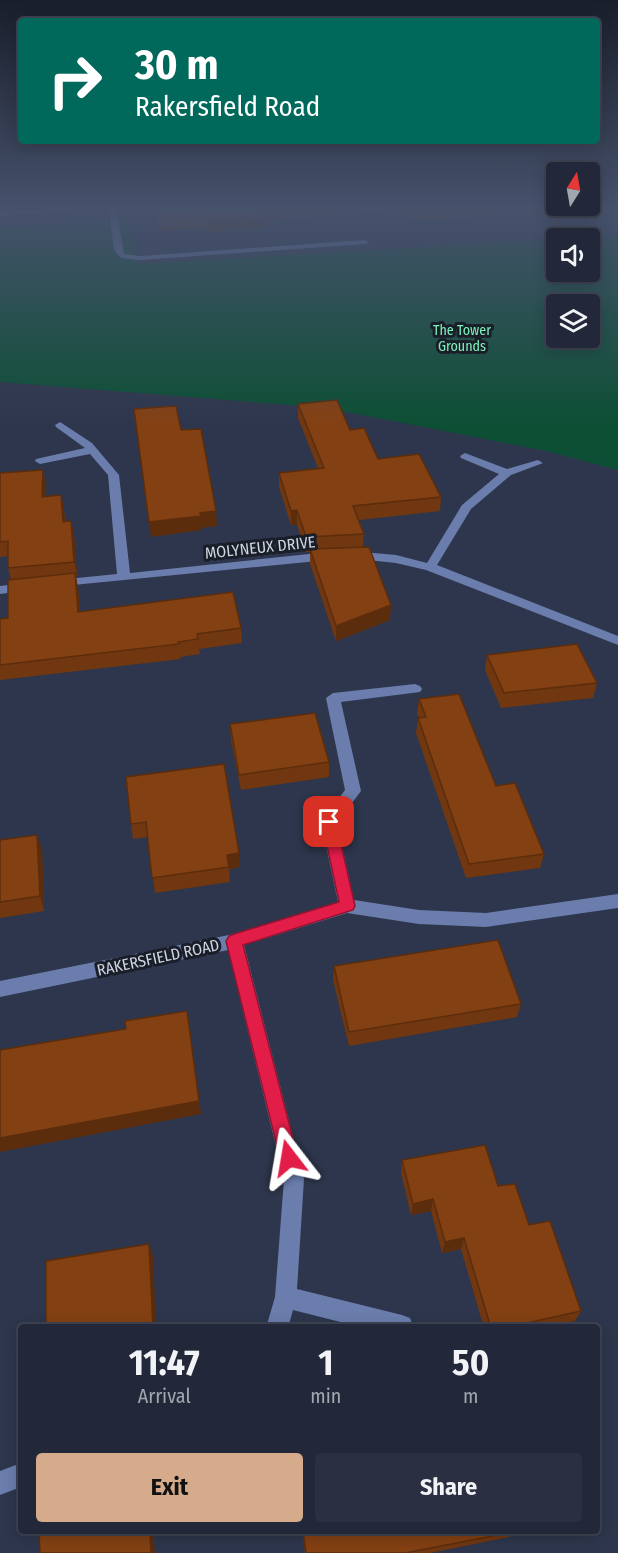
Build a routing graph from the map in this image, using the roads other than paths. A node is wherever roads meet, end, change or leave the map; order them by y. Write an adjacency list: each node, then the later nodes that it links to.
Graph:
1 (60, 424): 2 (street)
2 (93, 450): 4 (street); 8 (street)
3 (465, 456): 6 (street)
4 (40, 461)
5 (538, 463): 6 (street)
6 (507, 473): 7 (street)
7 (430, 567): 8 (street, MOLYNEUX DRIVE); 10 (street, MOLYNEUX DRIVE)
8 (124, 577): 9 (street, MOLYNEUX DRIVE)
9 (0, 590)
10 (618, 641)
11 (415, 689): 13 (street)
12 (618, 902): 13 (street, RAKERSFIELD ROAD)
13 (347, 906): 14 (street, RAKERSFIELD ROAD)
14 (234, 941): 15 (street, RAKERSFIELD ROAD); 16 (street)
15 (0, 989)
16 (286, 1297): 17 (street); 18 (street)
17 (278, 1324)
18 (394, 1324)
19 (18, 1476): 20 (street)
20 (0, 1483)

